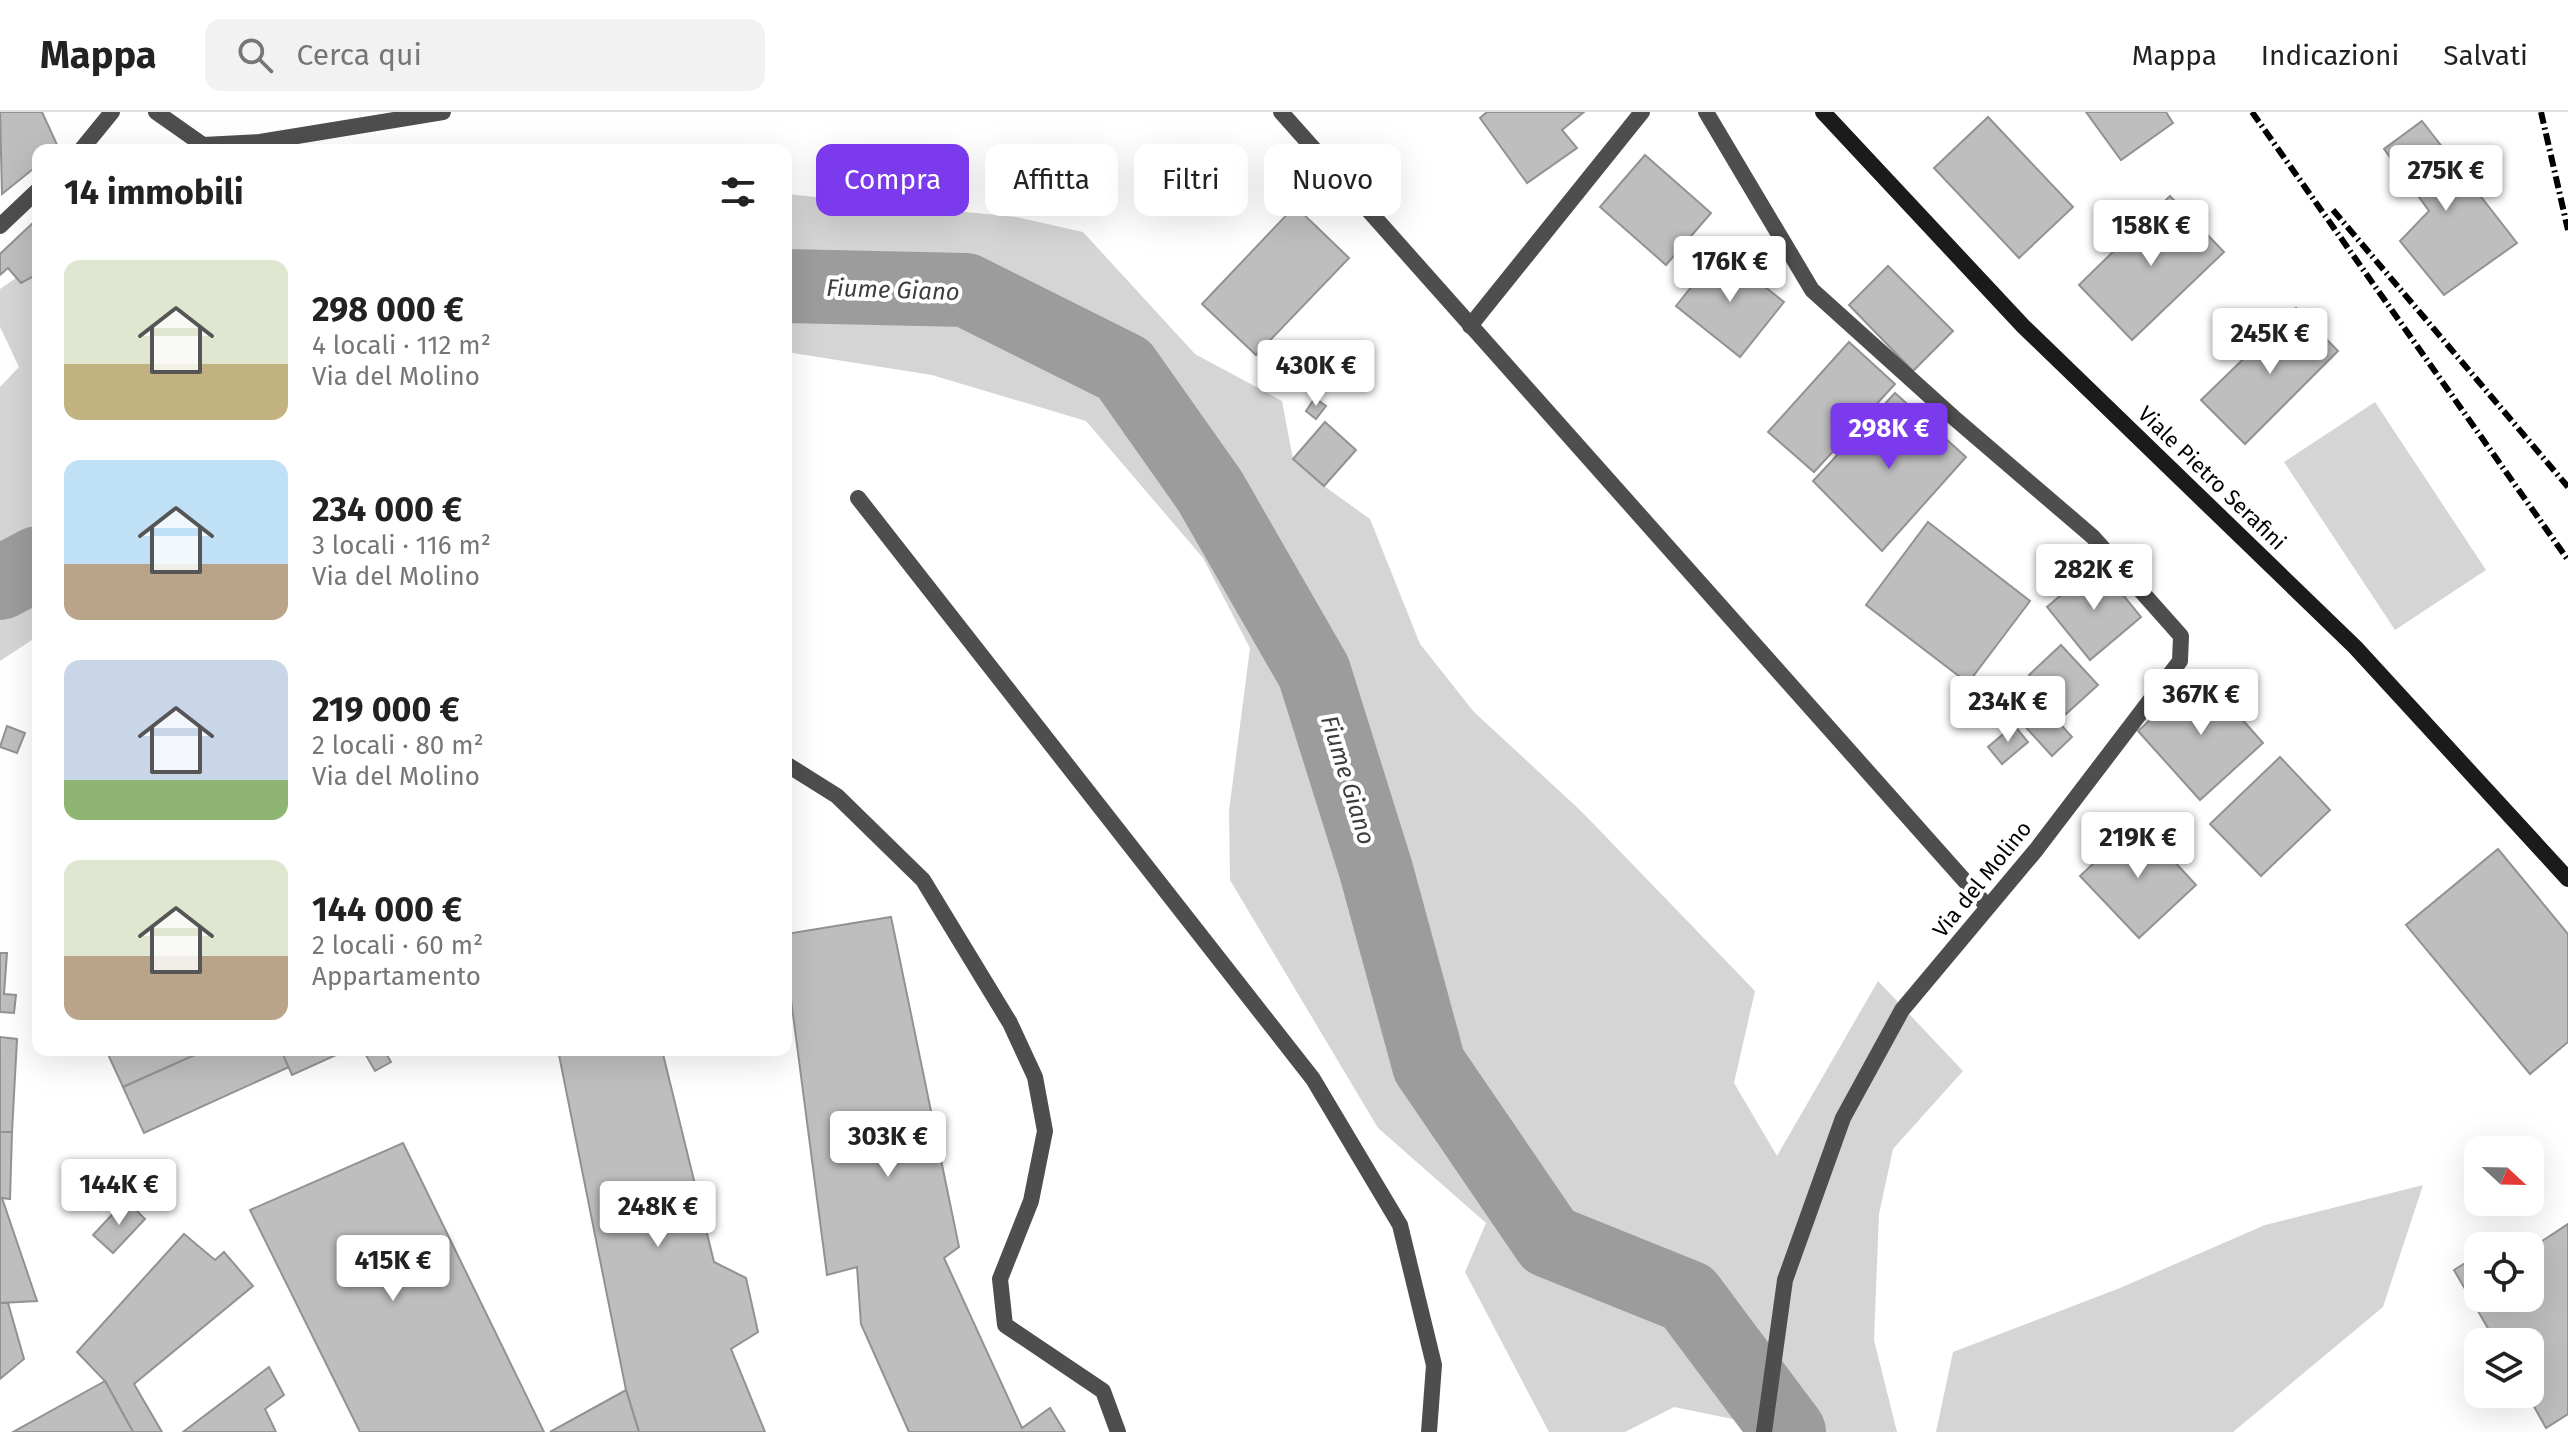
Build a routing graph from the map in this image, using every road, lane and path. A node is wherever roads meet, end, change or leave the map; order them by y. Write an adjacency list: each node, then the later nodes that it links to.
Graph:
1 (112, 112): 8 (street)
2 (156, 112): 9 (street)
3 (443, 112): 10 (street)
4 (1281, 112): 13 (street)
5 (1642, 112): 13 (street)
6 (1706, 112): 17 (street, Via del Molino)
7 (1823, 112): 16 (street, Viale Pietro Serafini)
8 (86, 144)
9 (202, 144)
10 (222, 144)
11 (32, 196): 12 (street)
12 (0, 226)
13 (1470, 326): 17 (street)
14 (858, 498): 19 (street)
15 (792, 768): 18 (street)
16 (2568, 879)
17 (1988, 907): 20 (street, Via del Molino)
18 (1118, 1432)
19 (1429, 1432)
20 (1764, 1432)

